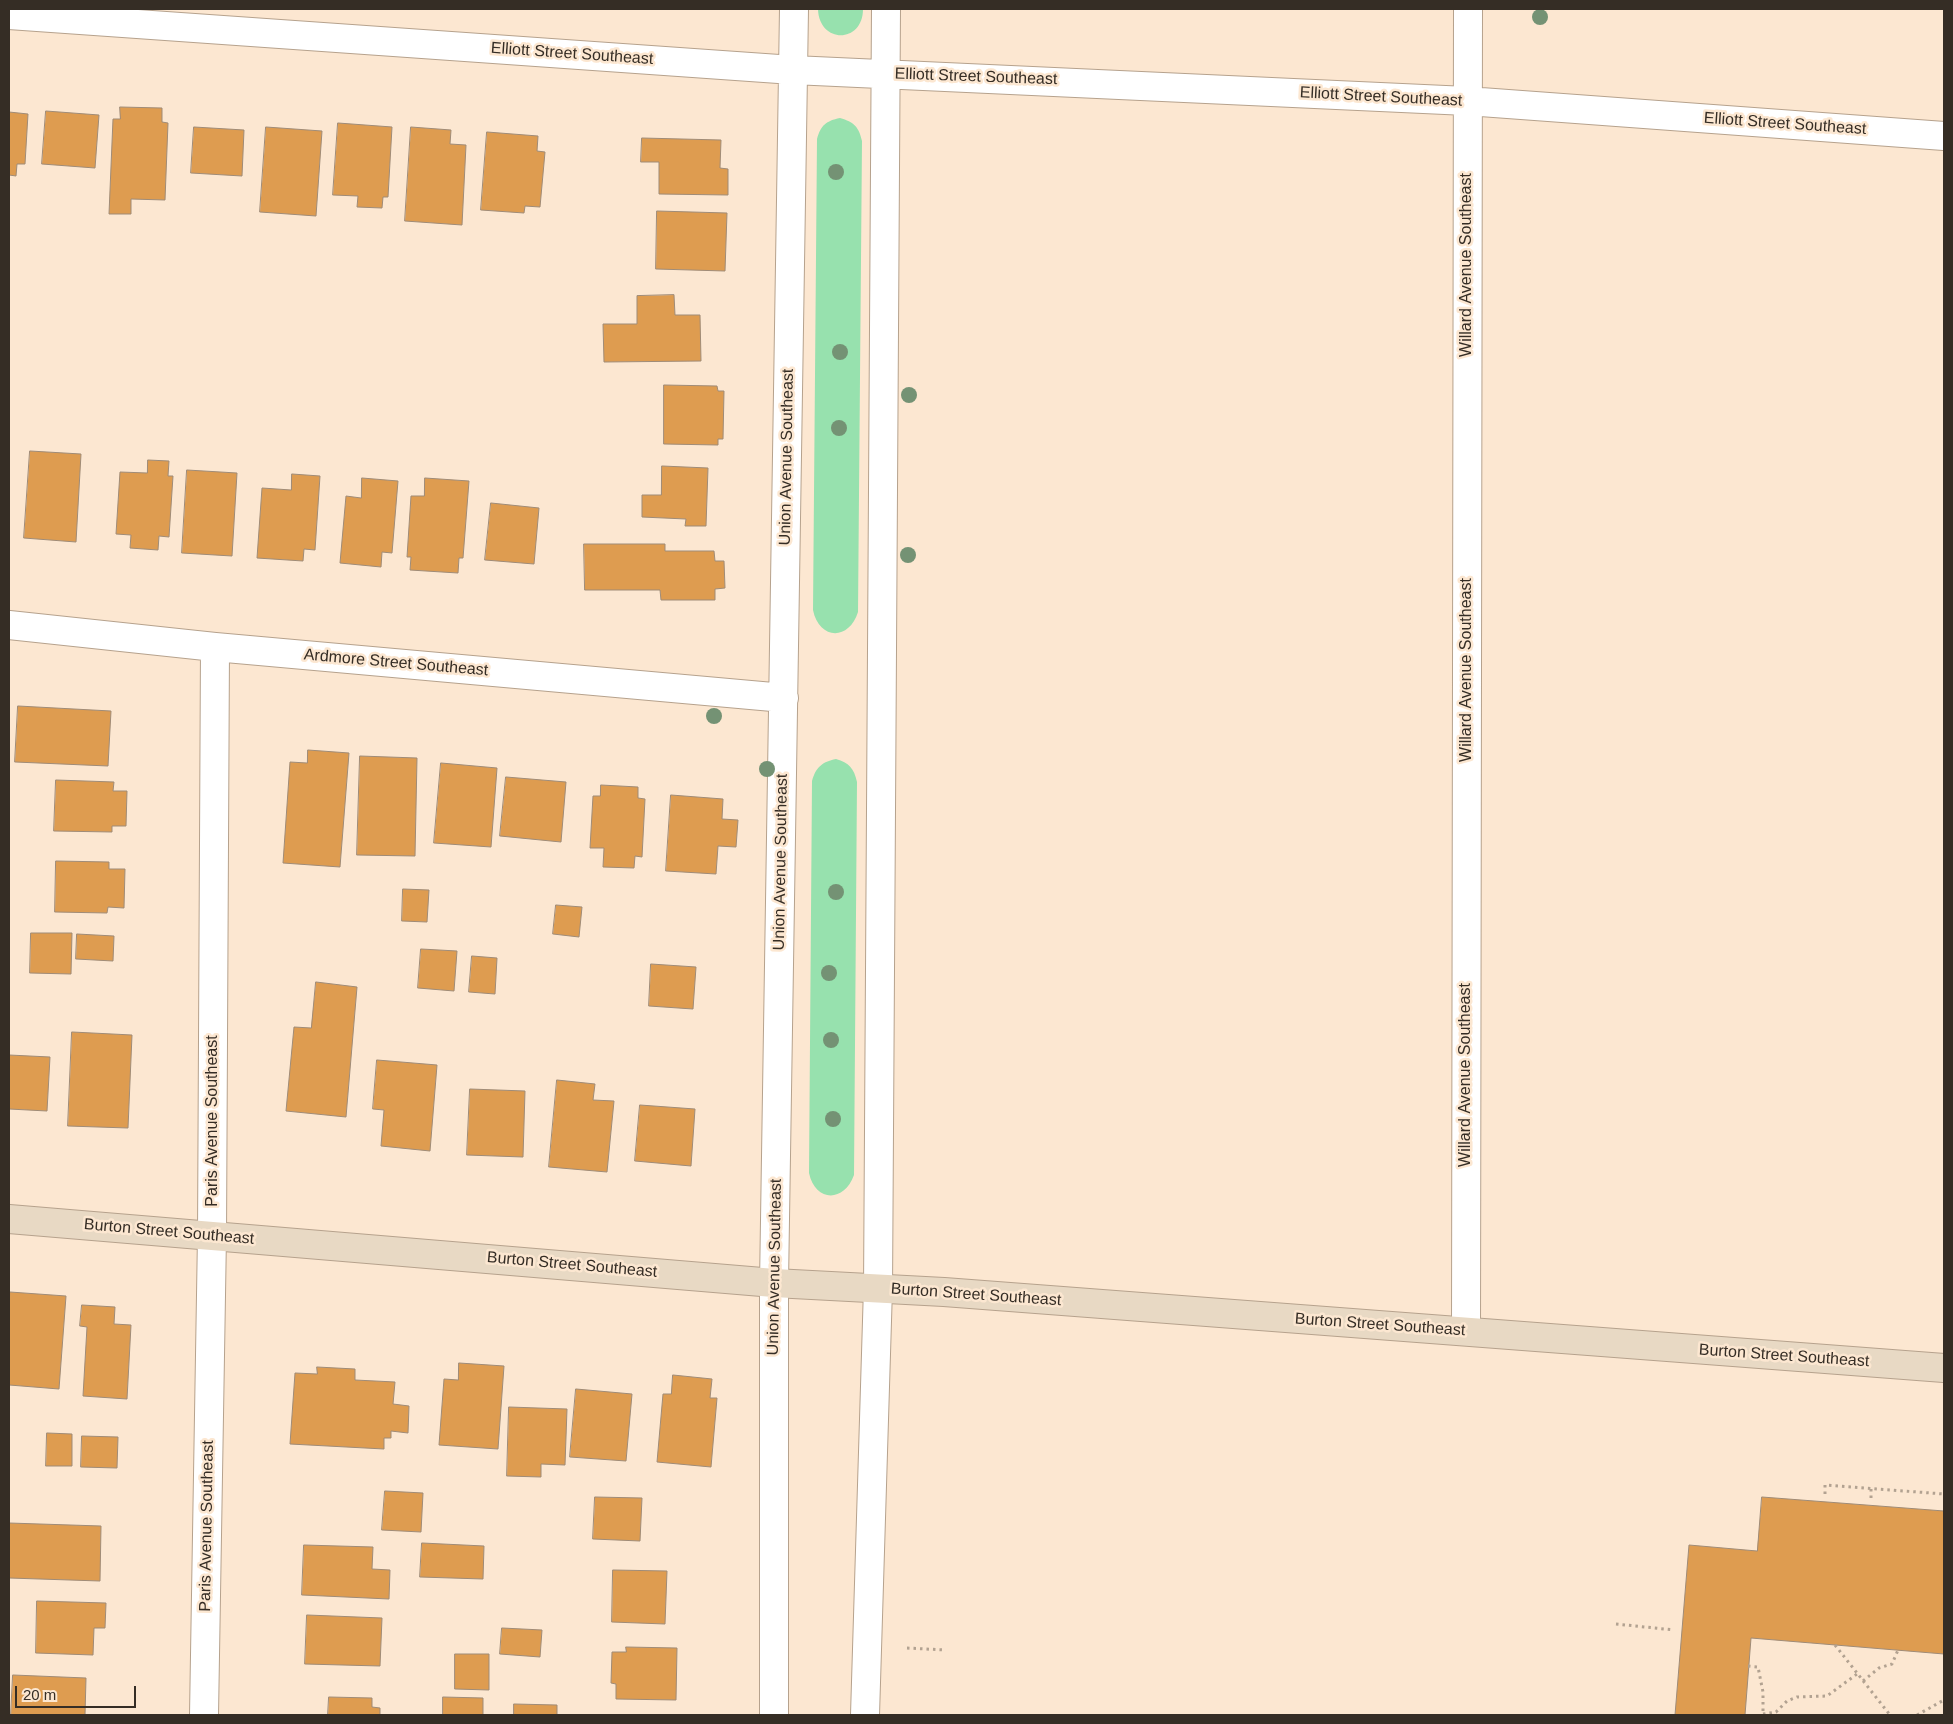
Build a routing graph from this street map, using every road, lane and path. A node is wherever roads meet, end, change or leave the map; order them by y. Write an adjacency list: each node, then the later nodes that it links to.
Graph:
1 (794, 9): 5 (street, Union Avenue Southeast)
2 (886, 9): 6 (street)
3 (1468, 9): 7 (street, Willard Avenue Southeast)
4 (9, 15): 5 (street, Elliott Street Southeast)
5 (793, 70): 6 (street, Elliott Street Southeast); 11 (street, Union Avenue Southeast)
6 (885, 73): 7 (street, Elliott Street Southeast); 15 (street)
7 (1467, 101): 8 (street, Elliott Street Southeast); 16 (street, Willard Avenue Southeast)
8 (1944, 136)
9 (9, 625): 10 (street, Ardmore Street Southeast)
10 (215, 647): 11 (street, Ardmore Street Southeast); 13 (street, Paris Avenue Southeast)
11 (784, 698): 14 (street, Union Avenue Southeast)
12 (9, 1219): 13 (main road, Burton Street Southeast)
13 (212, 1235): 14 (main road, Burton Street Southeast); 33 (street, Paris Avenue Southeast)
14 (774, 1283): 15 (main road, Burton Street Southeast); 34 (street, Union Avenue Southeast)
15 (878, 1288): 16 (main road, Burton Street Southeast); 35 (street)
16 (1466, 1331): 17 (main road, Burton Street Southeast)
17 (1944, 1368)
18 (1871, 1489): 19 (path); 20 (path); 21 (path)
19 (1825, 1494)
20 (1944, 1494)
21 (1871, 1498)
22 (1616, 1624): 23 (path)
23 (1674, 1630)
24 (1834, 1645): 29 (path)
25 (907, 1648): 26 (path)
26 (945, 1650)
27 (1898, 1650): 30 (path)
28 (1748, 1666): 32 (path)
29 (1857, 1674): 30 (path); 32 (path)
30 (1863, 1681): 36 (path)
31 (1944, 1700): 37 (path)
32 (1763, 1714)
33 (204, 1715)
34 (774, 1715)
35 (865, 1715)
36 (1890, 1715)
37 (1917, 1715)

